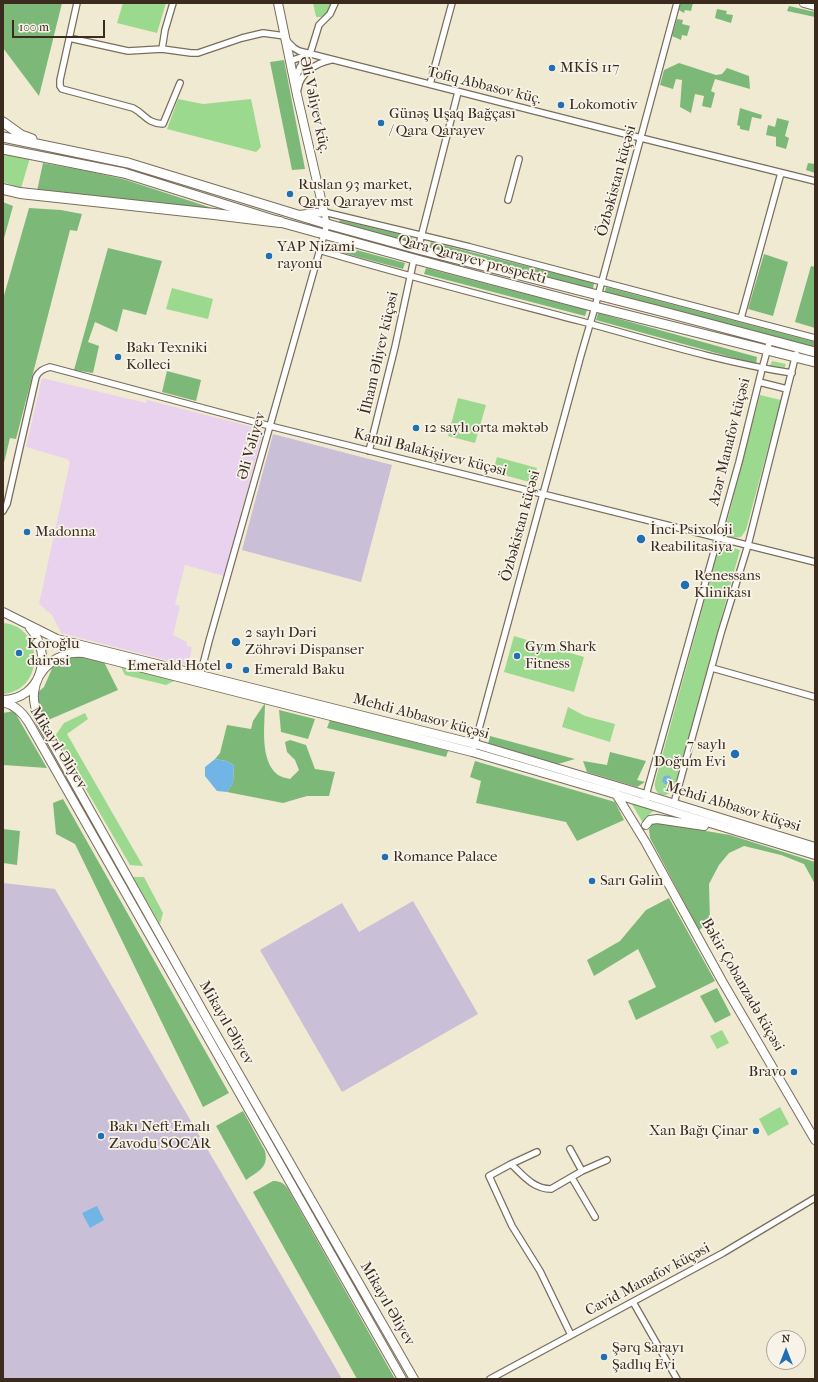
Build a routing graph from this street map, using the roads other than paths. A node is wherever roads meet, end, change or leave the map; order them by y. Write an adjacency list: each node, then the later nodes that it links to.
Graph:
1 (77, 3): 9 (street)
2 (173, 3): 11 (street)
3 (278, 3): 10 (street, Əli Vəliyev küç.)
4 (336, 3): 12 (street)
5 (452, 3): 17 (street)
6 (677, 3): 22 (street, Özbəkistan küçəsi)
7 (804, 3): 8 (street)
8 (815, 6)
9 (69, 38): 11 (street); 16 (street)
10 (285, 38): 11 (street); 12 (street, Tofiq Abbasov küç.); 14 (street, Əli Vəliyev küç.)
11 (162, 49)
12 (310, 54): 13 (street, Tofiq Abbasov küç.); 14 (street); 15 (street)
13 (332, 60): 17 (street, Tofiq Abbasov küç.); 19 (street)
14 (290, 61): 15 (street, Əli Vəliyev küç.)
15 (294, 82): 19 (street, Əli Vəliyev küç.)
16 (180, 83)
17 (430, 84): 18 (street, Tofiq Abbasov küç.)
18 (458, 92): 22 (street, Tofiq Abbasov küç.); 35 (street)
19 (297, 95): 30 (street, Əli Vəliyev küç.)
20 (3, 122): 24 (main road)
21 (3, 137): 24 (main road)
22 (641, 138): 26 (street, Tofiq Abbasov küç.); 40 (street, Özbəkistan küçəsi)
23 (3, 149): 32 (main road, Qara Qarayev prospekti)
24 (72, 150): 31 (main road, Qara Qarayev prospekti)
25 (519, 159): 29 (street)
26 (781, 172): 27 (street, Tofiq Abbasov küç.); 43 (street)
27 (815, 181)
28 (3, 189): 32 (highway)
29 (508, 200)
30 (324, 212): 31 (street); 33 (street); 35 (street)
31 (299, 215): 33 (main road, Qara Qarayev prospekti)
32 (280, 222): 34 (main road, Qara Qarayev prospekti)
33 (327, 224): 34 (street, Əli Vəliyev); 36 (main road, Qara Qarayev prospekti)
34 (324, 235): 37 (street, Əli Vəliyev); 38 (main road, Qara Qarayev prospekti)
35 (421, 236): 36 (street); 40 (street)
36 (418, 249): 41 (main road, Qara Qarayev prospekti)
37 (319, 250): 39 (street); 56 (street, Əli Vəliyev)
38 (414, 259): 39 (street, İlham Əliyev küçəsi); 42 (main road, Qara Qarayev prospekti)
39 (410, 276): 44 (street); 57 (street, İlham Əliyev küçəsi)
40 (602, 282): 41 (street, Özbəkistan küçəsi); 43 (street)
41 (598, 295): 42 (street, Özbəkistan küçəsi); 46 (main road, Qara Qarayev prospekti)
42 (595, 307): 44 (street, Özbəkistan küçəsi); 48 (main road, Qara Qarayev prospekti)
43 (741, 318): 45 (street)
44 (590, 324): 52 (street); 58 (street, Özbəkistan küçəsi)
45 (815, 338)
46 (770, 340): 47 (main road, Qara Qarayev prospekti); 48 (street, Azər Manafov küçəsi)
47 (798, 348): 49 (main road, Qara Qarayev prospekti); 50 (street)
48 (767, 350): 50 (main road, Qara Qarayev prospekti); 52 (street, Azər Manafov küçəsi)
49 (815, 352)
50 (796, 358): 51 (main road, Qara Qarayev prospekti); 53 (street)
51 (815, 362)
52 (762, 368): 53 (street); 54 (street, Azər Manafov küçəsi)
53 (792, 373): 55 (street)
54 (759, 382): 55 (street); 60 (street, Azər Manafov küçəsi)
55 (787, 389): 61 (street)
56 (270, 426): 57 (street, Kamil Balakişiyev küçəsi); 59 (street, Kamil Balakişiyev küçəsi); 68 (street, Əli Vəliyev)
57 (369, 451): 58 (street, Kamil Balakişiyev küçəsi)
58 (543, 494): 60 (street, Kamil Balakişiyev küçəsi); 71 (street, Özbəkistan küçəsi)
59 (3, 511)
60 (718, 538): 61 (street, Kamil Balakişiyev küçəsi); 73 (street, Azər Manafov küçəsi)
61 (748, 545): 62 (street, Kamil Balakişiyev küçəsi); 66 (street)
62 (815, 562)
63 (3, 612): 65 (street)
64 (3, 616): 65 (street)
65 (20, 620): 67 (street, Mikayıl Əliyev); 68 (street, Mehdi Abbasov küçəsi)
66 (712, 668): 69 (street); 75 (street)
67 (40, 674): 70 (street, Mehdi Abbasov küçəsi); 71 (street, Mehdi Abbasov küçəsi); 95 (street, Mikayıl Əliyev)
68 (200, 676): 71 (street, Mehdi Abbasov küçəsi)
69 (815, 697)
70 (3, 701): 94 (street, Mikayıl Əliyev)
71 (473, 748): 72 (street, Mehdi Abbasov küçəsi)
72 (618, 791): 73 (street, Mehdi Abbasov küçəsi); 74 (street); 80 (street)
73 (646, 795): 75 (street, Mehdi Abbasov küçəsi); 76 (street, Azər Manafov küçəsi)
74 (625, 797): 76 (street, Mehdi Abbasov küçəsi); 80 (street)
75 (674, 803): 77 (street); 81 (street, Mehdi Abbasov küçəsi)
76 (648, 804): 77 (street, Mehdi Abbasov küçəsi)
77 (666, 810): 78 (street); 79 (street, Mehdi Abbasov küçəsi)
78 (646, 825): 79 (street); 80 (street)
79 (738, 831): 82 (street, Mehdi Abbasov küçəsi)
80 (646, 843): 83 (street, Bəkir Çobanzadə küçəsi)
81 (815, 847)
82 (815, 855)
83 (815, 1140)
84 (570, 1149): 88 (street)
85 (537, 1152): 87 (street)
86 (608, 1160): 88 (street)
87 (511, 1164): 89 (street); 93 (street)
88 (582, 1172): 89 (street)
89 (572, 1178): 91 (street)
90 (815, 1198): 92 (street, Cavid Manafov küçəsi)
91 (595, 1216)
92 (633, 1302): 93 (street, Cavid Manafov küçəsi); 97 (street)
93 (571, 1335): 96 (street, Cavid Manafov küçəsi)
94 (402, 1379)
95 (414, 1379)
96 (490, 1379)
97 (677, 1379)

